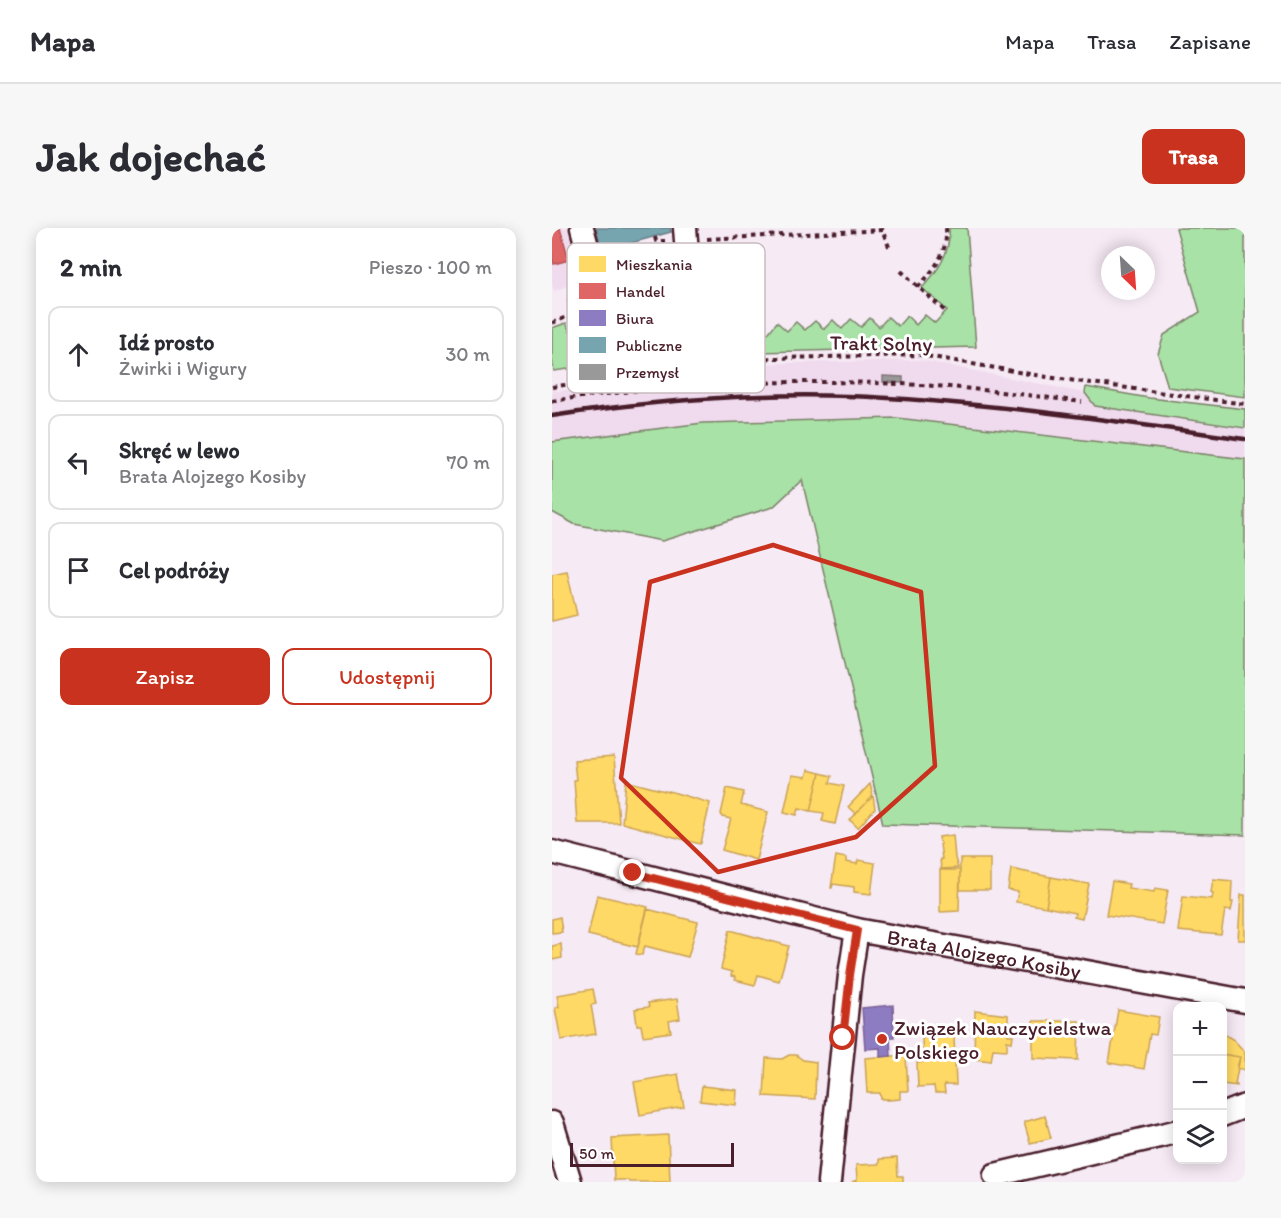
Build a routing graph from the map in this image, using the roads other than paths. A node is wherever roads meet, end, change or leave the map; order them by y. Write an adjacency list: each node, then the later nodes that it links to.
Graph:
1 (582, 228): 3 (street)
2 (685, 228): 4 (street)
3 (586, 243)
4 (686, 243)
5 (552, 852): 6 (street, Brata Alojzego Kosiby)
6 (857, 930): 7 (street, Brata Alojzego Kosiby); 14 (street)
7 (1245, 1001)
8 (1245, 1106): 9 (street)
9 (1227, 1113)
10 (552, 1123): 13 (street)
11 (1173, 1133): 12 (street)
12 (995, 1174)
13 (570, 1182)
14 (829, 1182)

